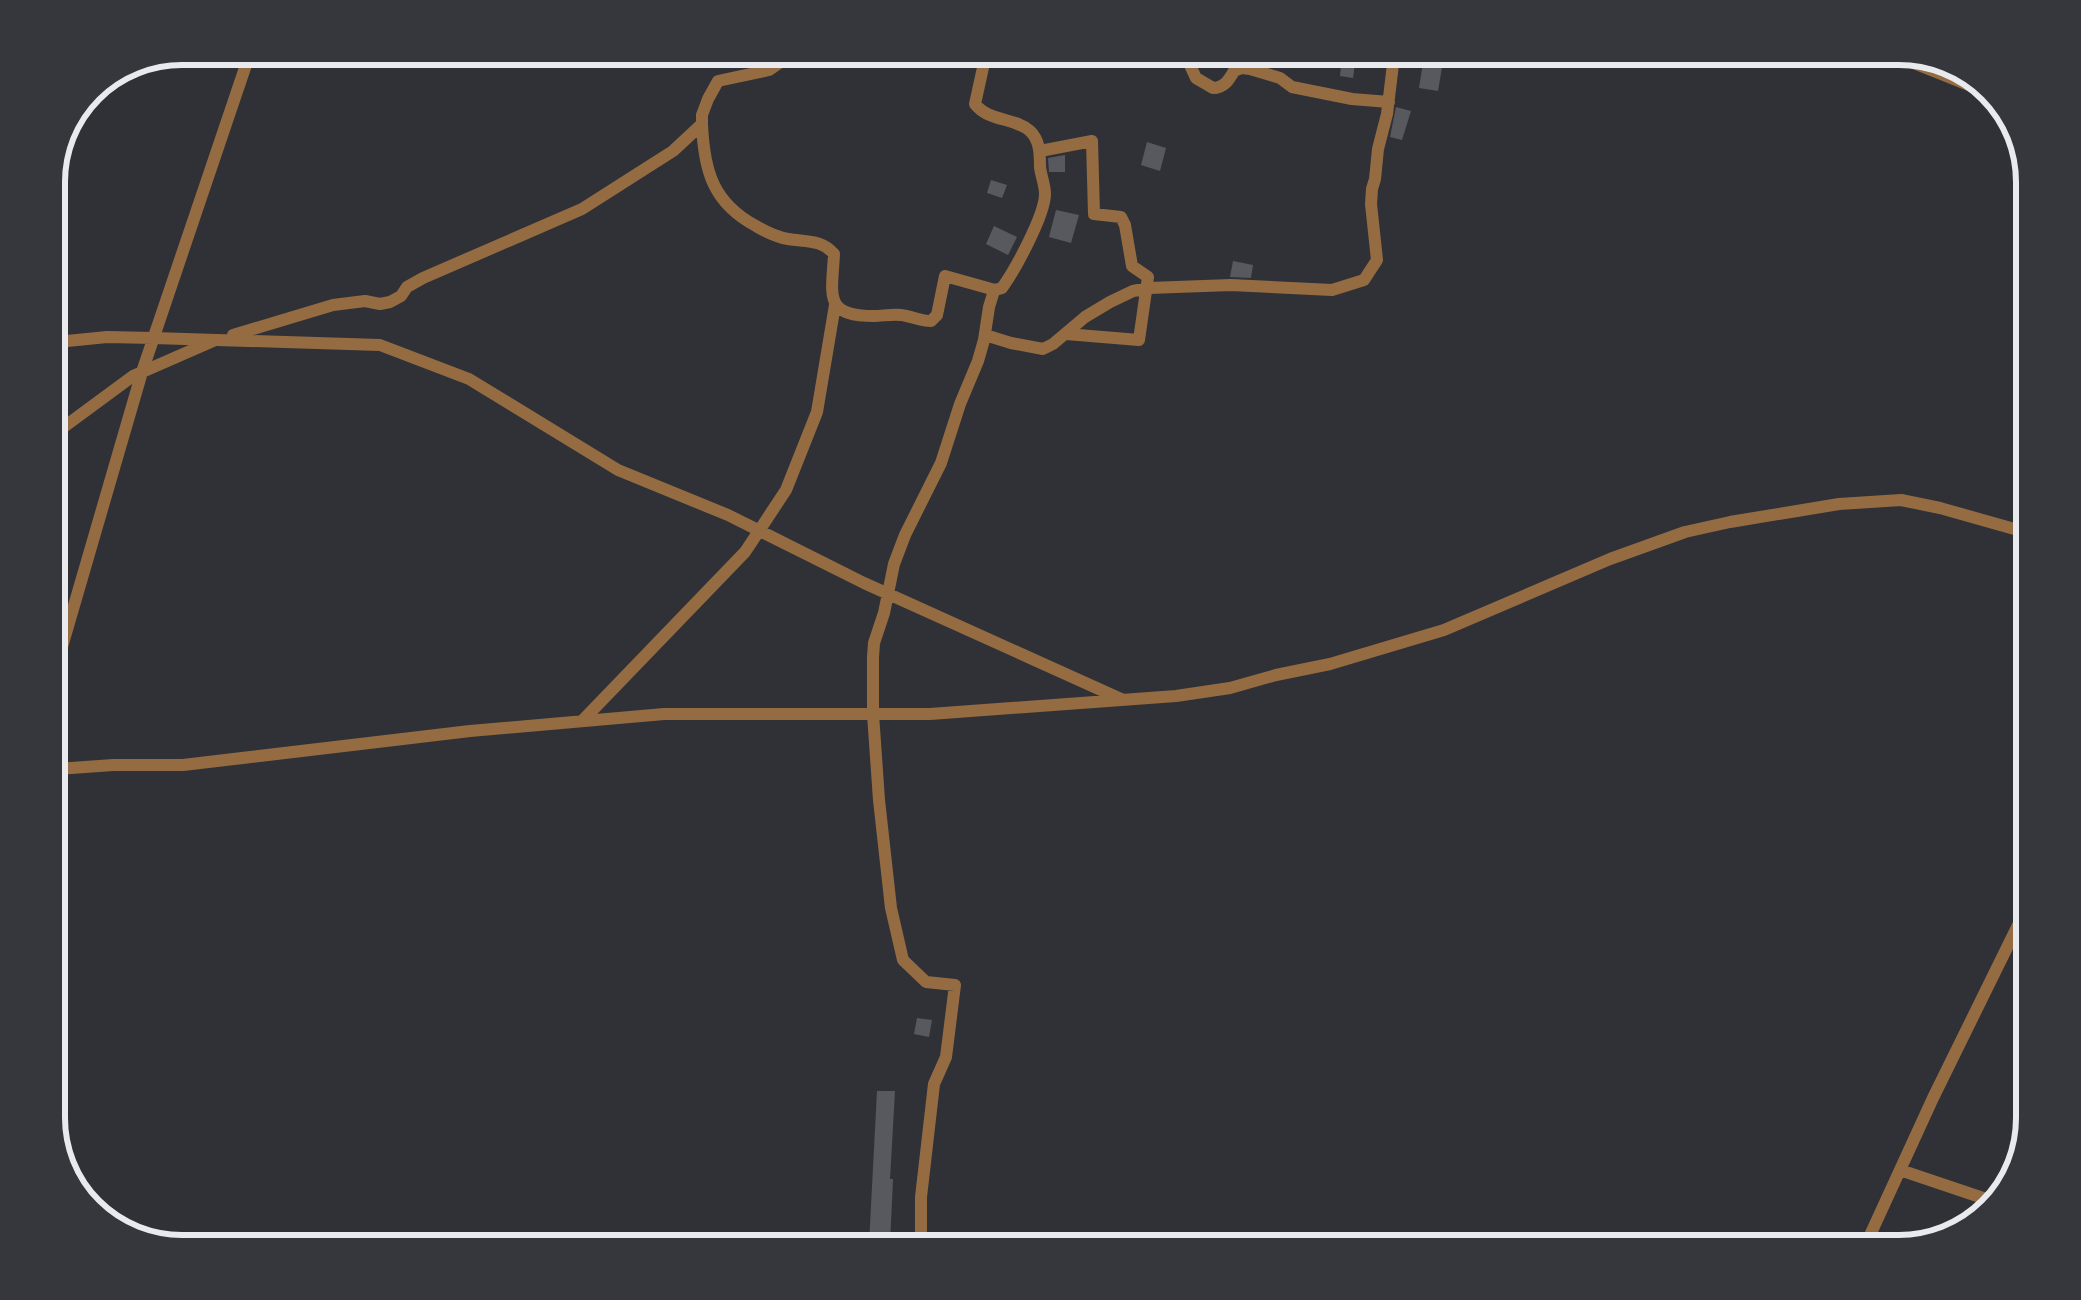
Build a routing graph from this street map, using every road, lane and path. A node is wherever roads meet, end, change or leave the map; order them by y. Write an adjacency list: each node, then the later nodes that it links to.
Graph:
1 (246, 65): 16 (street)
2 (776, 65): 9 (street)
3 (984, 65): 10 (street)
4 (1190, 65): 8 (street)
5 (1393, 65): 8 (street)
6 (1928, 69): 7 (street)
7 (1956, 80)
8 (1388, 102): 11 (street)
9 (702, 124): 13 (street); 17 (street)
10 (1040, 151): 11 (street); 12 (street)
11 (1147, 288): 14 (street); 14 (street)
12 (995, 290): 13 (street); 15 (street)
13 (835, 305): 22 (street)
14 (1066, 334): 15 (street)
15 (985, 335): 23 (street)
16 (154, 338): 17 (street); 18 (street); 19 (street)
17 (222, 338): 19 (street); 22 (street)
18 (65, 341)
19 (142, 372): 20 (street); 24 (street)
20 (65, 425)
21 (2016, 529): 25 (street)
22 (759, 531): 23 (street); 27 (street)
23 (888, 594): 25 (street); 26 (street)
24 (65, 633)
25 (1123, 700): 26 (street)
26 (873, 714): 27 (street); 32 (street)
27 (583, 720): 28 (street)
28 (65, 768)
29 (2016, 930): 30 (street)
30 (1900, 1170): 31 (street); 33 (street)
31 (1984, 1198)
32 (921, 1235)
33 (1870, 1235)

